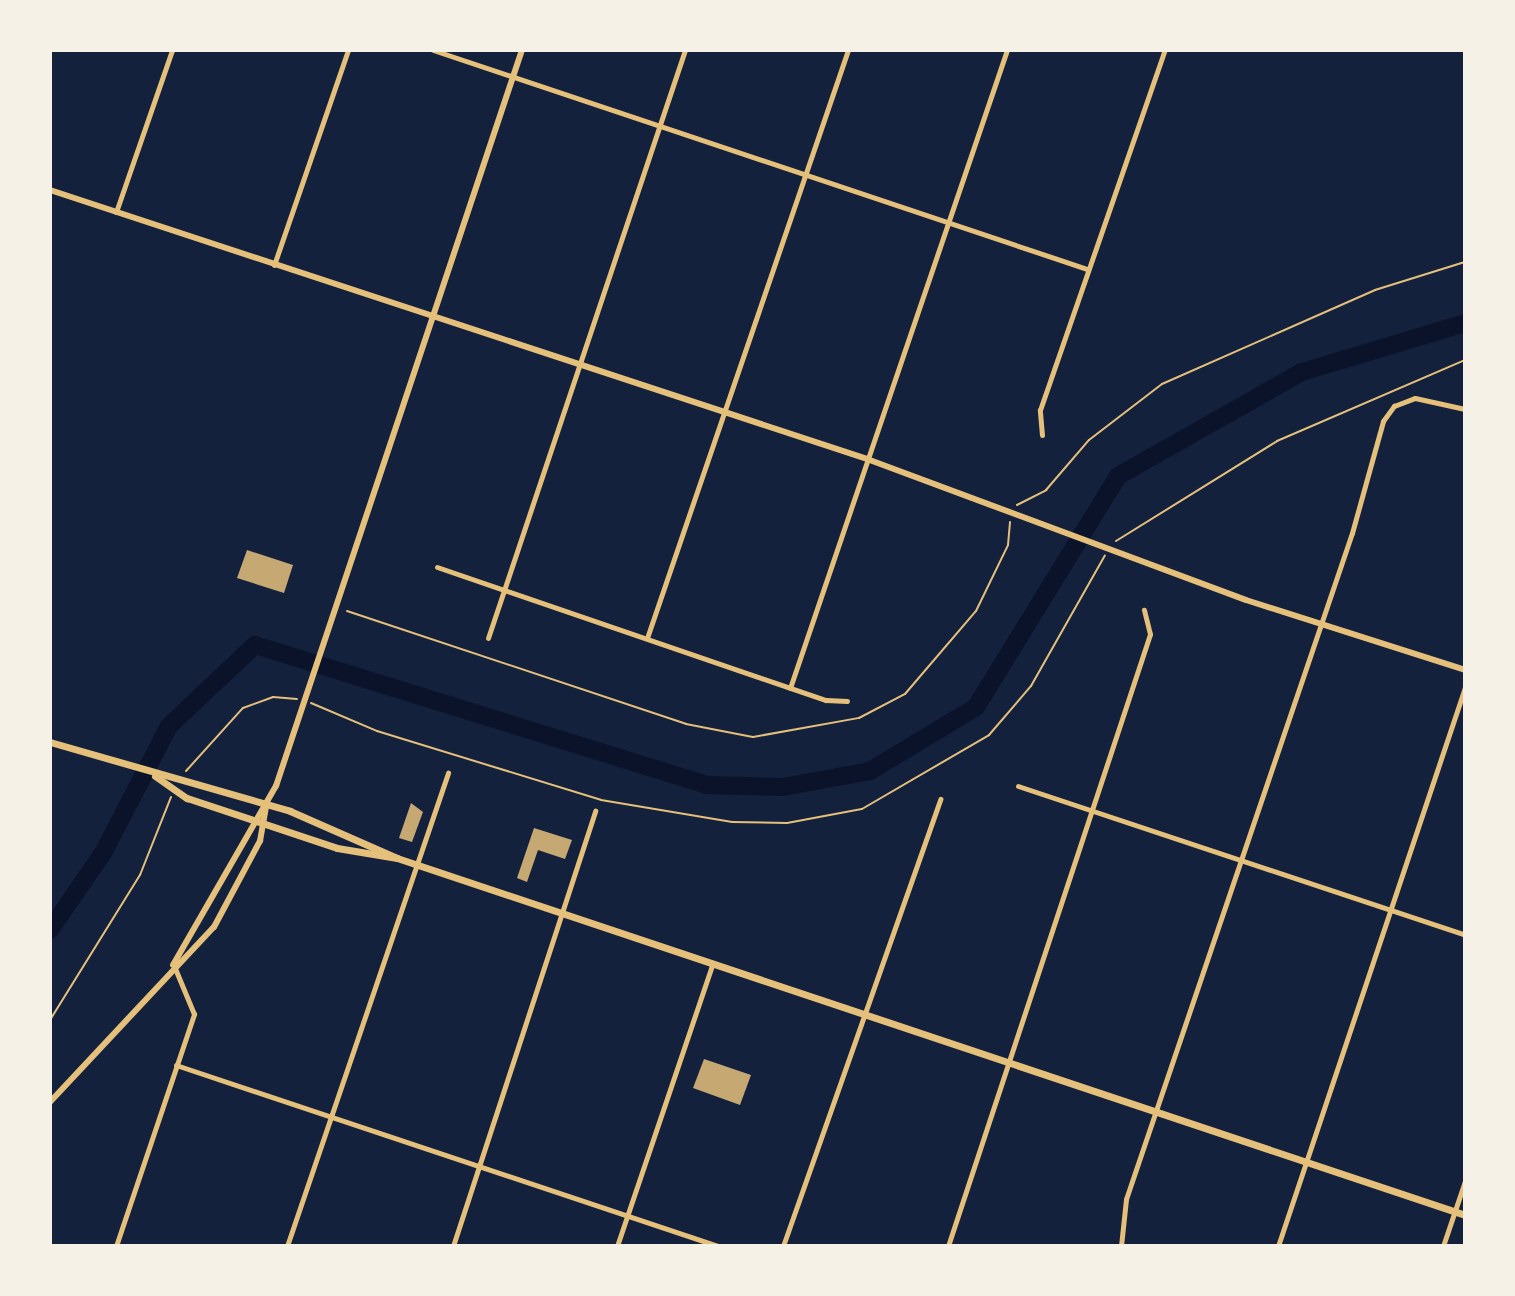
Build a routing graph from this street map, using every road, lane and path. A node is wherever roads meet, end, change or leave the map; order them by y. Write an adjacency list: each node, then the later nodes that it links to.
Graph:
1 (172, 50): 13 (street)
2 (348, 50): 16 (street)
3 (433, 50): 9 (street)
4 (522, 50): 9 (street)
5 (685, 50): 10 (street)
6 (848, 50): 11 (street)
7 (1007, 50): 14 (street)
8 (1165, 50): 17 (street)
9 (514, 76): 10 (street); 18 (street)
10 (660, 126): 11 (street); 20 (street)
11 (806, 174): 14 (street); 22 (street)
12 (50, 190): 13 (street)
13 (116, 212): 16 (street)
14 (947, 222): 17 (street); 24 (street)
15 (1465, 262): 25 (path)
16 (274, 266): 18 (street)
17 (1087, 269): 23 (street)
18 (433, 315): 20 (street); 44 (street)
19 (1465, 360): 39 (path)
20 (580, 363): 22 (street); 27 (street)
21 (1465, 409): 30 (street)
22 (723, 411): 24 (street); 32 (street)
23 (1042, 435)
24 (867, 459): 25 (street); 35 (street)
25 (1013, 512): 29 (path); 30 (street)
26 (437, 567): 27 (street)
27 (505, 590): 31 (street); 32 (street)
28 (1144, 610): 46 (street)
29 (347, 611)
30 (1321, 625): 33 (street); 50 (street)
31 (488, 638)
32 (647, 638): 35 (street)
33 (1465, 670)
34 (1465, 687): 52 (street)
35 (790, 688): 36 (street)
36 (847, 701)
37 (50, 742): 40 (main road)
38 (448, 773): 51 (street)
39 (184, 775)
40 (155, 776): 44 (main road); 47 (main road)
41 (178, 785): 58 (path)
42 (1018, 786): 46 (street)
43 (940, 799): 57 (street)
44 (266, 804): 47 (street); 48 (street); 49 (main road)
45 (595, 811): 53 (street)
46 (1094, 811): 50 (street); 59 (street)
47 (253, 820): 48 (main road); 56 (street)
48 (263, 823): 49 (main road); 56 (street)
49 (397, 858): 51 (main road)
50 (1243, 861): 52 (street); 62 (street)
51 (415, 864): 53 (main road); 63 (street)
52 (1390, 910): 54 (street); 64 (street)
53 (561, 913): 55 (main road); 65 (street)
54 (1465, 935)
55 (713, 963): 57 (main road); 69 (street)
56 (173, 965): 60 (street); 61 (street)
57 (862, 1013): 59 (main road); 75 (street)
58 (50, 1020)
59 (1008, 1062): 62 (main road); 76 (street)
60 (176, 1065): 63 (street); 70 (street)
61 (50, 1102)
62 (1158, 1112): 64 (main road); 77 (street)
63 (330, 1116): 65 (street); 71 (street)
64 (1306, 1161): 67 (main road); 78 (street)
65 (479, 1167): 69 (street); 72 (street)
66 (1465, 1181): 67 (street)
67 (1455, 1212): 68 (main road); 79 (street)
68 (1465, 1215)
69 (627, 1216): 73 (street); 74 (street)
70 (116, 1246)
71 (287, 1246)
72 (453, 1246)
73 (617, 1246)
74 (718, 1246)
75 (783, 1246)
76 (948, 1246)
77 (1121, 1246)
78 (1278, 1246)
79 (1443, 1246)

